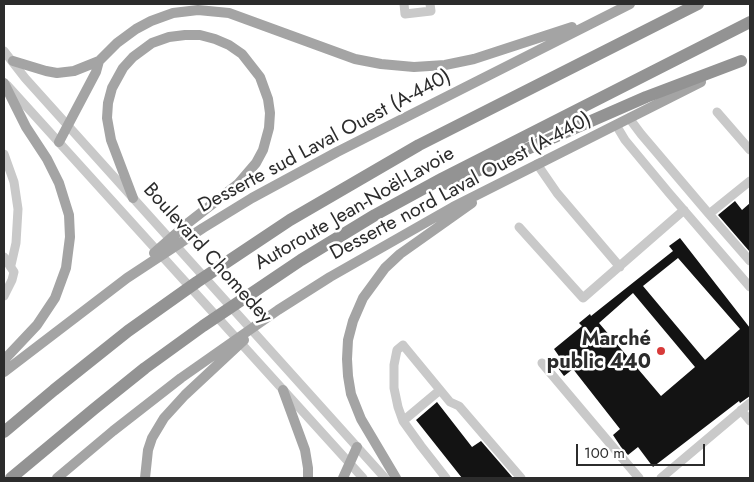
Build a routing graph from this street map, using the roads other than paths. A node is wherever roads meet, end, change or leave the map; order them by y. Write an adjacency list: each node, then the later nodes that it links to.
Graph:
1 (404, 4): 2 (street)
2 (430, 4)
3 (630, 4): 6 (main road, Desserte sud Laval Ouest (A-440))
4 (678, 4): 9 (highway)
5 (698, 4): 9 (highway, Autoroute Jean-Noël-Lavoie)
6 (604, 17): 12 (main road); 31 (main road, Desserte sud Laval Ouest (A-440))
7 (750, 22): 27 (highway, Autoroute Jean-Noël-Lavoie)
8 (4, 51): 11 (street, Boulevard Chomedey)
9 (591, 58): 46 (highway, Autoroute Jean-Noël-Lavoie)
10 (746, 59): 15 (main road, Desserte nord Laval Ouest (A-440)); 27 (highway)
11 (13, 61): 12 (main road); 17 (street, Boulevard Chomedey)
12 (99, 61): 17 (main road)
13 (4, 82): 18 (street, Boulevard Chomedey); 37 (main road)
14 (717, 112): 19 (street)
15 (629, 118): 16 (main road, Desserte nord Laval Ouest (A-440)); 26 (street)
16 (616, 124): 21 (main road, Desserte nord Laval Ouest (A-440)); 25 (street)
17 (67, 125): 18 (main road); 24 (street, Boulevard Chomedey)
18 (59, 142): 40 (street, Boulevard Chomedey)
19 (750, 150)
20 (4, 154): 32 (street)
21 (537, 164): 23 (main road, Desserte nord Laval Ouest (A-440)); 33 (street)
22 (750, 181): 26 (street)
23 (502, 182): 36 (main road, Desserte nord Laval Ouest (A-440)); 56 (main road)
24 (133, 198): 31 (main road); 47 (street, Boulevard Chomedey)
25 (684, 210): 33 (street); 34 (street)
26 (709, 214): 30 (street)
27 (376, 215): 49 (highway, Autoroute Jean-Noël-Lavoie)
28 (519, 227): 33 (street)
29 (4, 257): 32 (street)
30 (750, 261)
31 (148, 262): 39 (main road)
32 (10, 265): 35 (street)
33 (620, 267)
34 (750, 287)
35 (4, 296)
36 (226, 351): 50 (main road, Desserte nord Laval Ouest (A-440)); 51 (main road)
37 (4, 360)
38 (542, 363): 59 (street)
39 (4, 372)
40 (283, 390): 48 (street, Boulevard Chomedey); 52 (main road)
41 (440, 390): 44 (street); 44 (street); 58 (street)
42 (750, 403): 43 (street)
43 (741, 410): 45 (street); 60 (street)
44 (404, 420): 57 (street)
45 (750, 421)
46 (4, 432)
47 (357, 447): 48 (main road); 55 (street, Boulevard Chomedey)
48 (350, 464): 53 (main road); 54 (street, Boulevard Chomedey)
49 (11, 478)
50 (57, 478)
51 (145, 478)
52 (308, 478)
53 (343, 478)
54 (363, 478)
55 (385, 478)
56 (396, 478)
57 (446, 478)
58 (521, 478)
59 (639, 478)
60 (662, 478)

